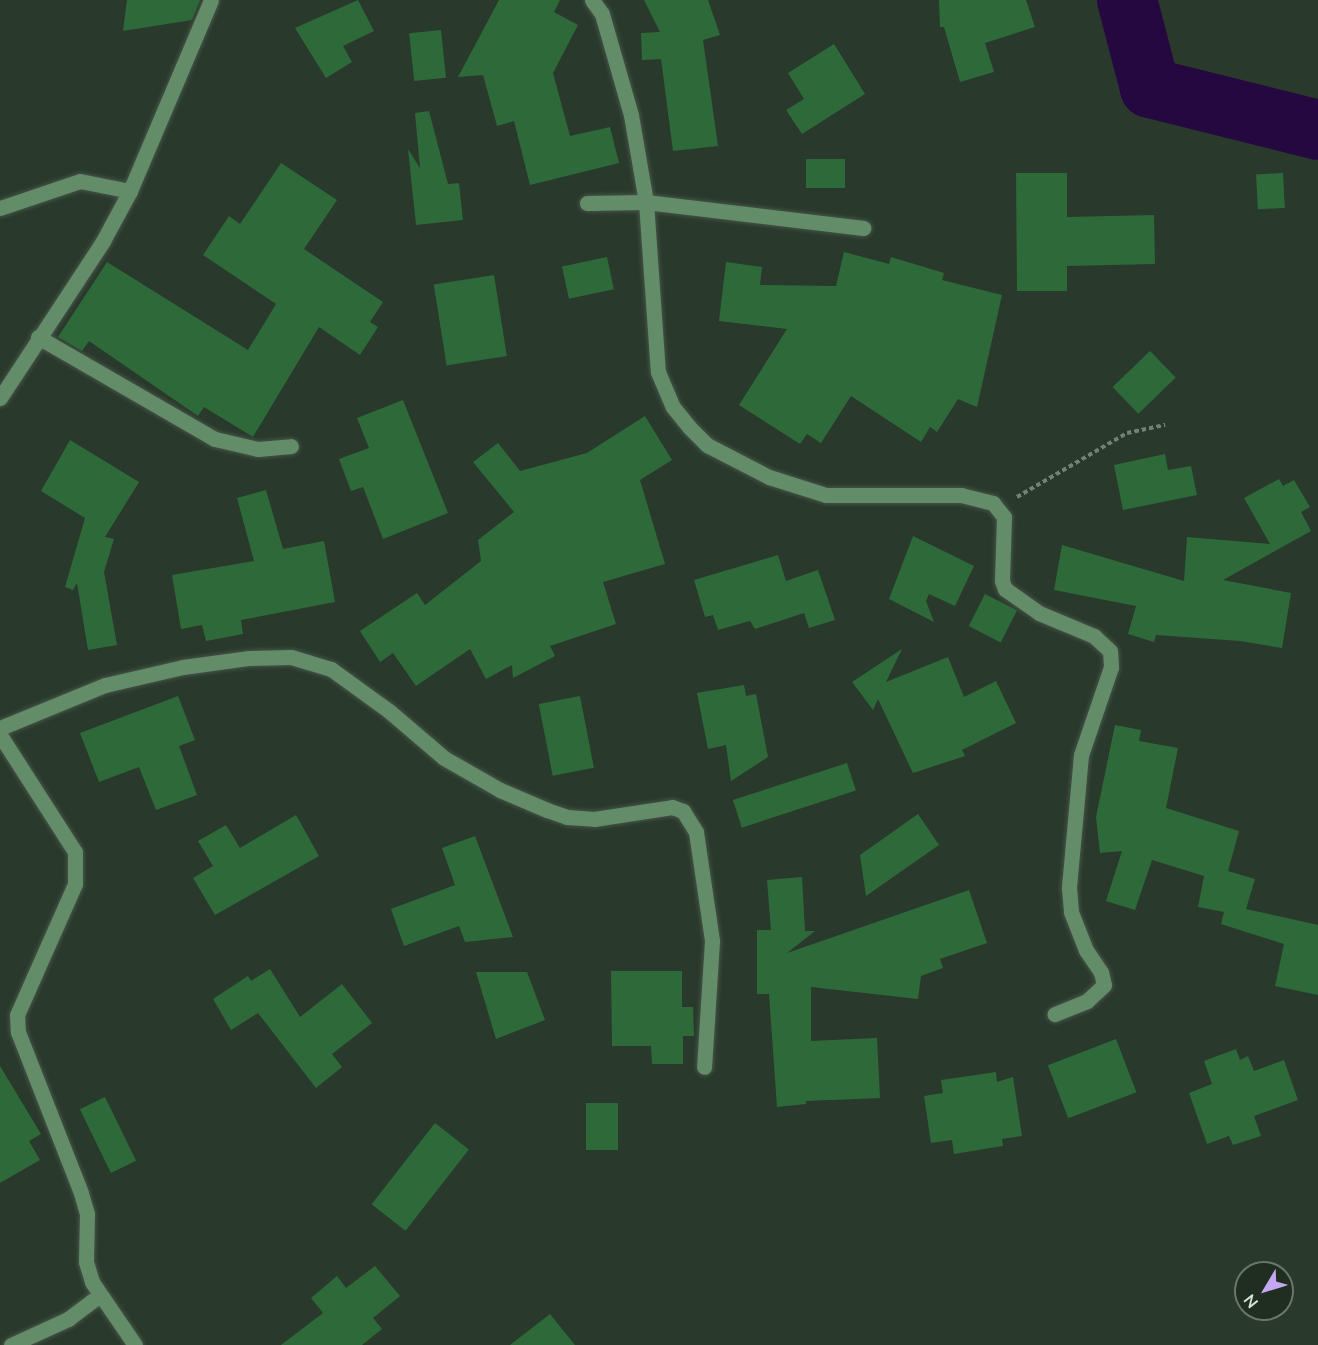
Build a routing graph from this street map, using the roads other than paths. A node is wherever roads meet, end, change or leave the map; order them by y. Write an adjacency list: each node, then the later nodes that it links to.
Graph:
1 (211, 0): 3 (street)
2 (592, 0): 4 (street)
3 (130, 191): 6 (street); 8 (street)
4 (646, 202): 5 (street); 7 (street); 13 (street)
5 (587, 203)
6 (0, 208)
7 (863, 228)
8 (38, 337): 9 (street); 10 (street)
9 (0, 398)
10 (291, 446)
11 (0, 728): 14 (street)
12 (0, 735): 15 (street)
13 (1055, 1014)
14 (704, 1067)
15 (100, 1295): 16 (street); 17 (street)
16 (10, 1345)
17 (135, 1345)

